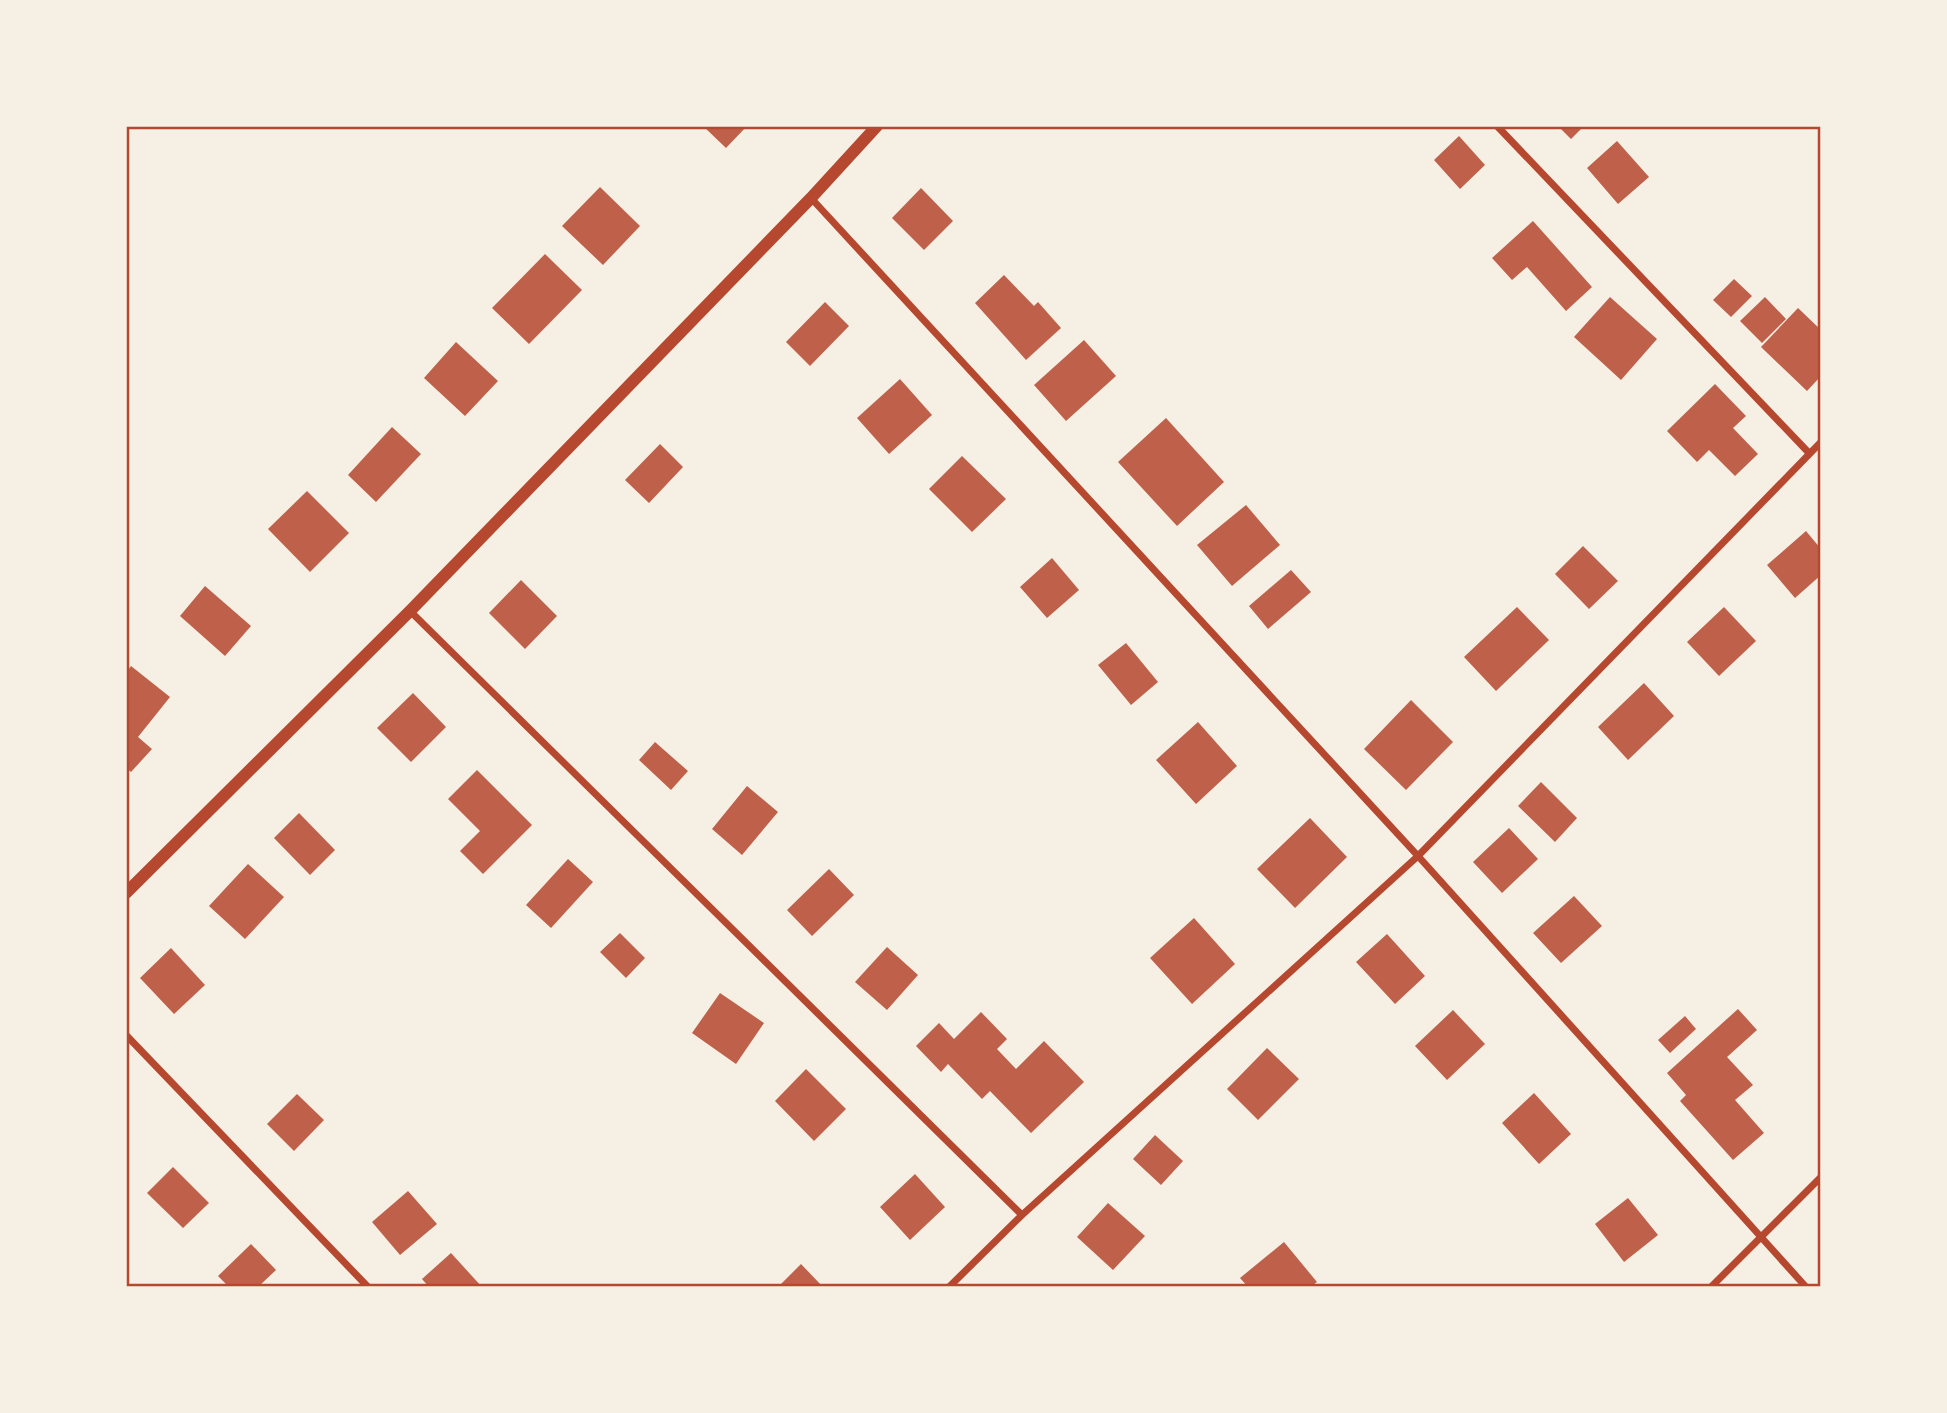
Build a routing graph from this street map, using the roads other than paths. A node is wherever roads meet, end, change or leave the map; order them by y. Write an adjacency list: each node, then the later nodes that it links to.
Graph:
1 (877, 126): 3 (street)
2 (1497, 126): 5 (street)
3 (811, 198): 6 (street); 7 (street)
4 (1821, 442): 5 (street)
5 (1810, 453): 7 (street)
6 (410, 611): 8 (street); 11 (street)
7 (1419, 856): 11 (street); 12 (street)
8 (126, 893)
9 (126, 1035): 13 (street)
10 (1821, 1177): 12 (street)
11 (1023, 1214): 14 (street)
12 (1760, 1237): 15 (street); 16 (street)
13 (368, 1287)
14 (949, 1287)
15 (1711, 1287)
16 (1806, 1287)

